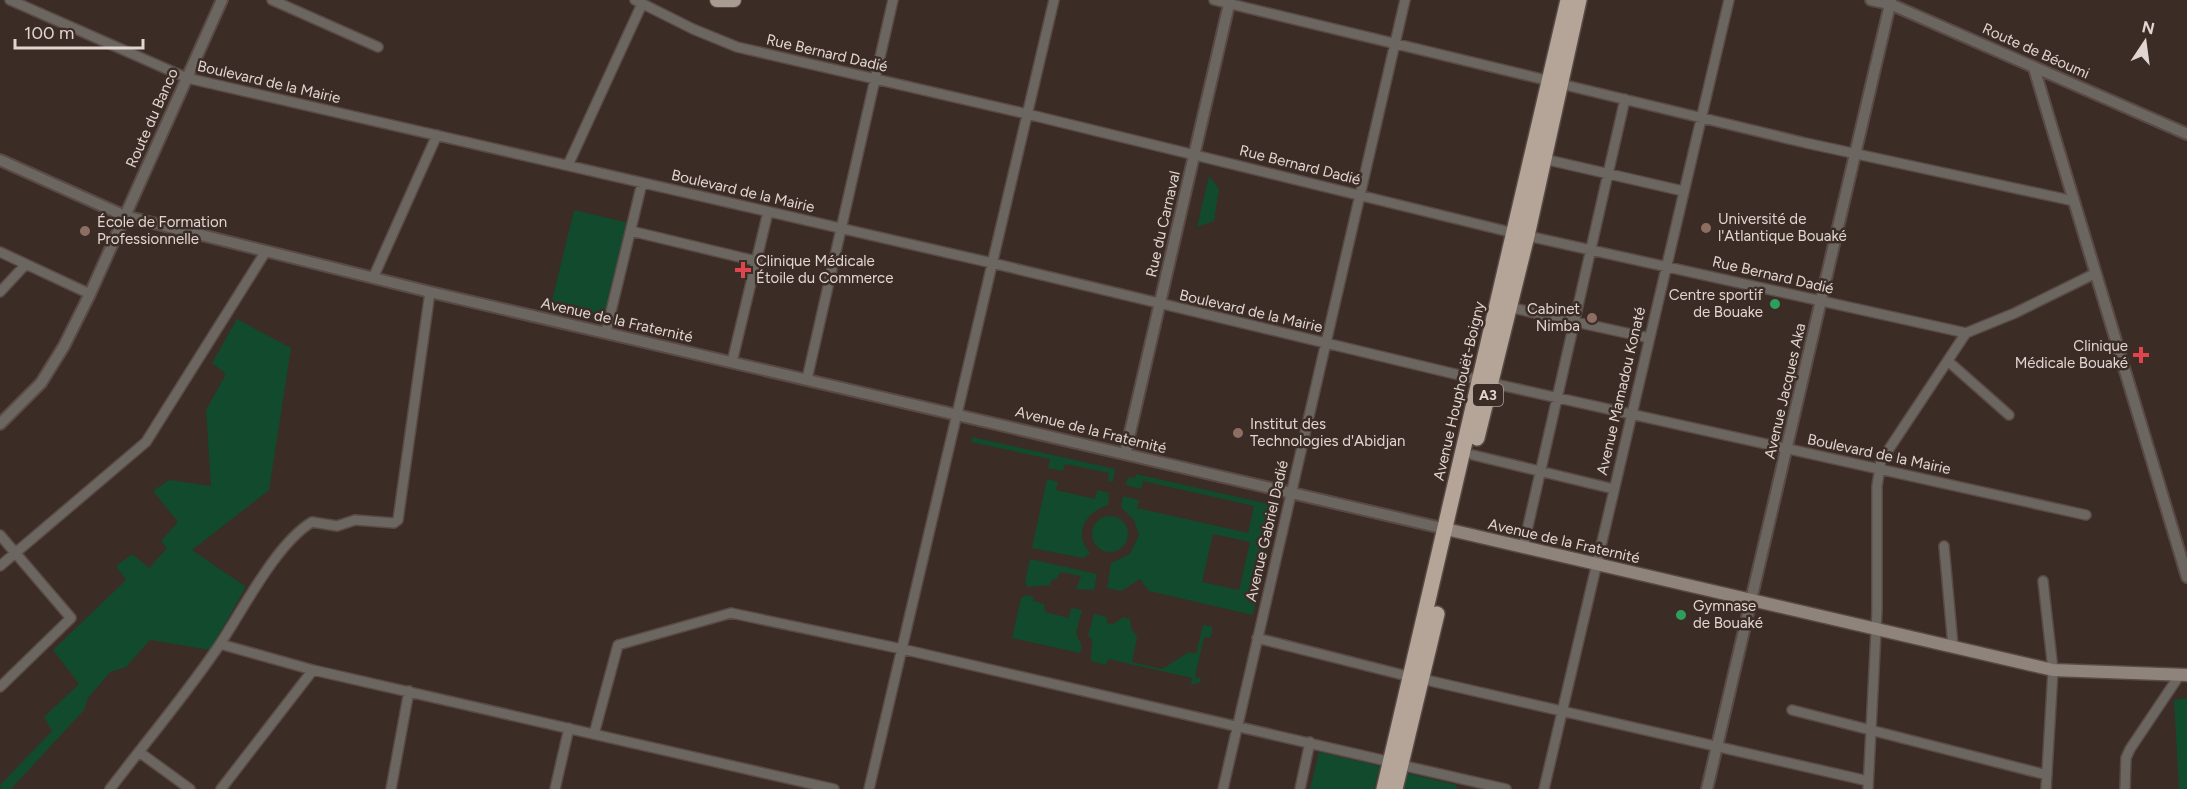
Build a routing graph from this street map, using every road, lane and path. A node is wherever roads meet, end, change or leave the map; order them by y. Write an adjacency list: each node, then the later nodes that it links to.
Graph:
1 (10, 0): 20 (street, Boulevard de la Mairie)
2 (222, 0): 20 (street, Route du Banco)
3 (272, 0): 18 (street)
4 (717, 0): 5 (main road)
5 (734, 0)
6 (893, 0): 21 (street)
7 (1054, 0): 24 (street)
8 (1215, 0): 15 (street)
9 (1406, 0): 17 (street, Avenue Gabriel Dadié)
10 (1568, 0): 22 (highway, Avenue Houphouët-Boigny / A3)
11 (1579, 0): 22 (highway, Avenue Houphouët-Boigny / A3)
12 (1729, 0): 25 (street, Avenue Mamadou Konaté)
13 (1871, 0): 16 (street, Route de Béoumi)
14 (638, 2): 21 (street, Rue Bernard Dadié); 32 (street)
15 (1230, 2): 17 (street); 29 (street, Rue du Carnaval)
16 (1891, 2): 19 (street, Route de Béoumi); 28 (street, Avenue Jacques Aka)
17 (1395, 44): 22 (street); 36 (street, Avenue Gabriel Dadié)
18 (378, 47)
19 (2034, 68): 26 (street, Route de Béoumi); 37 (street)
20 (187, 78): 27 (street, Boulevard de la Mairie); 39 (street, Route du Banco)
21 (875, 79): 24 (street, Rue Bernard Dadié); 40 (street)
22 (1556, 83): 23 (street); 30 (highway, Avenue Houphouët-Boigny / A3); 42 (highway, Avenue Houphouët-Boigny / A3)
23 (1625, 99): 25 (street); 33 (street)
24 (1027, 114): 29 (street, Rue Bernard Dadié); 47 (street)
25 (1701, 117): 28 (street); 35 (street, Avenue Mamadou Konaté)
26 (2187, 134)
27 (437, 135): 32 (street, Boulevard de la Mairie); 51 (street)
28 (1855, 154): 37 (street); 55 (street, Avenue Jacques Aka)
29 (1194, 155): 36 (street, Rue Bernard Dadié); 56 (street, Rue du Carnaval)
30 (1544, 159): 33 (street); 42 (highway, Avenue Houphouët-Boigny / A3)
31 (0, 160): 39 (street, Avenue de la Fraternité)
32 (568, 165): 34 (street, Boulevard de la Mairie)
33 (1609, 173): 35 (street); 43 (street)
34 (642, 183): 38 (street, Boulevard de la Mairie); 41 (street)
35 (1683, 191): 49 (street, Avenue Mamadou Konaté)
36 (1361, 195): 42 (street, Rue Bernard Dadié); 62 (street, Avenue Gabriel Dadié)
37 (2074, 201): 50 (street)
38 (768, 212): 40 (street, Boulevard de la Mairie); 46 (street)
39 (125, 216): 44 (street, Avenue de la Fraternité); 54 (street, Route du Banco)
40 (841, 229): 47 (street, Boulevard de la Mairie); 65 (street)
41 (630, 231): 46 (street); 59 (street)
42 (1520, 234): 43 (street, Rue Bernard Dadié); 57 (highway, Avenue Houphouët-Boigny / A3); 66 (highway, Avenue Houphouët-Boigny / A3)
43 (1590, 249): 49 (street, Rue Bernard Dadié); 58 (street)
44 (266, 251): 51 (street, Avenue de la Fraternité); 85 (street)
45 (0, 252): 48 (street)
46 (756, 261): 63 (street)
47 (992, 263): 56 (street, Boulevard de la Mairie); 68 (street)
48 (26, 264): 52 (street); 54 (street)
49 (1666, 267): 55 (street, Rue Bernard Dadié); 61 (street, Avenue Mamadou Konaté)
50 (2096, 273): 60 (street); 84 (street)
51 (373, 278): 53 (street, Avenue de la Fraternité)
52 (0, 292)
53 (430, 292): 59 (street, Avenue de la Fraternité); 93 (street)
54 (90, 294): 71 (street, Route du Banco)
55 (1821, 301): 60 (street, Rue Bernard Dadié); 72 (street, Avenue Jacques Aka)
56 (1160, 304): 62 (street, Boulevard de la Mairie); 73 (street, Rue du Carnaval)
57 (1508, 307): 58 (street); 66 (highway, Avenue Houphouët-Boigny / A3)
58 (1573, 321): 61 (street); 67 (street)
59 (606, 332): 63 (street, Avenue de la Fraternité)
60 (1966, 333): 64 (street)
61 (1649, 338): 70 (street, Avenue Mamadou Konaté)
62 (1326, 344): 66 (street, Boulevard de la Mairie); 78 (street, Avenue Gabriel Dadié)
63 (732, 362): 65 (street, Avenue de la Fraternité)
64 (1949, 362): 69 (street); 75 (street)
65 (807, 379): 68 (street, Avenue de la Fraternité)
66 (1485, 381): 67 (street, Boulevard de la Mairie); 74 (highway, Avenue Houphouët-Boigny / A3); 80 (highway, Avenue Houphouët-Boigny / A3)
67 (1555, 398): 70 (street, Boulevard de la Mairie); 76 (street)
68 (957, 414): 73 (street, Avenue de la Fraternité); 95 (street)
69 (2009, 415)
70 (1630, 416): 72 (street, Boulevard de la Mairie); 77 (street, Avenue Mamadou Konaté)
71 (0, 424)
72 (1786, 450): 75 (street, Boulevard de la Mairie); 90 (street, Avenue Jacques Aka)
73 (1125, 454): 78 (street, Avenue de la Fraternité)
74 (1473, 455): 76 (street); 80 (highway, Avenue Houphouët-Boigny / A3)
75 (1879, 468): 79 (street, Boulevard de la Mairie); 91 (street)
76 (1539, 471): 77 (street); 83 (street)
77 (1614, 489): 86 (street, Avenue Mamadou Konaté)
78 (1291, 493): 80 (street, Avenue de la Fraternité); 92 (street, Avenue Gabriel Dadié)
79 (2086, 515)
80 (1451, 530): 83 (main road, Avenue de la Fraternité); 99 (highway, Avenue Houphouët-Boigny / A3)
81 (0, 535): 85 (street)
82 (1944, 546): 94 (street)
83 (1523, 548): 86 (main road, Avenue de la Fraternité)
84 (2183, 551): 88 (street)
85 (15, 553): 87 (street); 100 (street)
86 (1596, 565): 90 (main road, Avenue de la Fraternité); 102 (street, Avenue Mamadou Konaté)
87 (0, 566)
88 (2187, 577)
89 (2043, 581): 97 (street)
90 (1752, 601): 91 (main road, Avenue de la Fraternité); 109 (street, Avenue Jacques Aka)
91 (1876, 628): 94 (main road, Avenue de la Fraternité); 106 (street)
92 (1257, 638): 99 (street); 104 (street, Avenue Gabriel Dadié)
93 (220, 644): 96 (street); 110 (street)
94 (1953, 646): 97 (main road, Avenue de la Fraternité)
95 (902, 649): 104 (street); 107 (street); 121 (street)
96 (313, 670): 101 (street); 117 (street)
97 (2053, 670): 98 (main road, Avenue de la Fraternité); 112 (street)
98 (2183, 675): 130 (street)
99 (1417, 678): 102 (street); 111 (highway, Avenue Houphouët-Boigny / A3)
100 (0, 687)
101 (409, 691): 105 (street); 118 (street)
102 (1563, 710): 109 (street); 127 (street, Avenue Mamadou Konaté)
103 (1792, 710): 106 (street)
104 (1237, 726): 108 (street); 122 (street, Avenue Gabriel Dadié)
105 (569, 728): 107 (street); 119 (street)
106 (1870, 730): 112 (street); 114 (street)
107 (594, 734): 120 (street)
108 (1310, 742): 111 (street); 123 (street)
109 (1718, 746): 114 (street); 128 (street, Avenue Jacques Aka)
110 (139, 752): 115 (street); 116 (street)
111 (1396, 764): 113 (street); 124 (highway, Avenue Houphouët-Boigny / A3); 125 (highway, Avenue Houphouët-Boigny / A3)
112 (2047, 775): 129 (street)
113 (1461, 784): 126 (street)
114 (1868, 785)
115 (110, 789)
116 (190, 789)
117 (221, 789)
118 (391, 789)
119 (555, 789)
120 (834, 789)
121 (869, 789)
122 (1223, 789)
123 (1300, 789)
124 (1384, 789)
125 (1395, 789)
126 (1506, 789)
127 (1544, 789)
128 (1707, 789)
129 (2046, 789)
130 (2124, 789)

